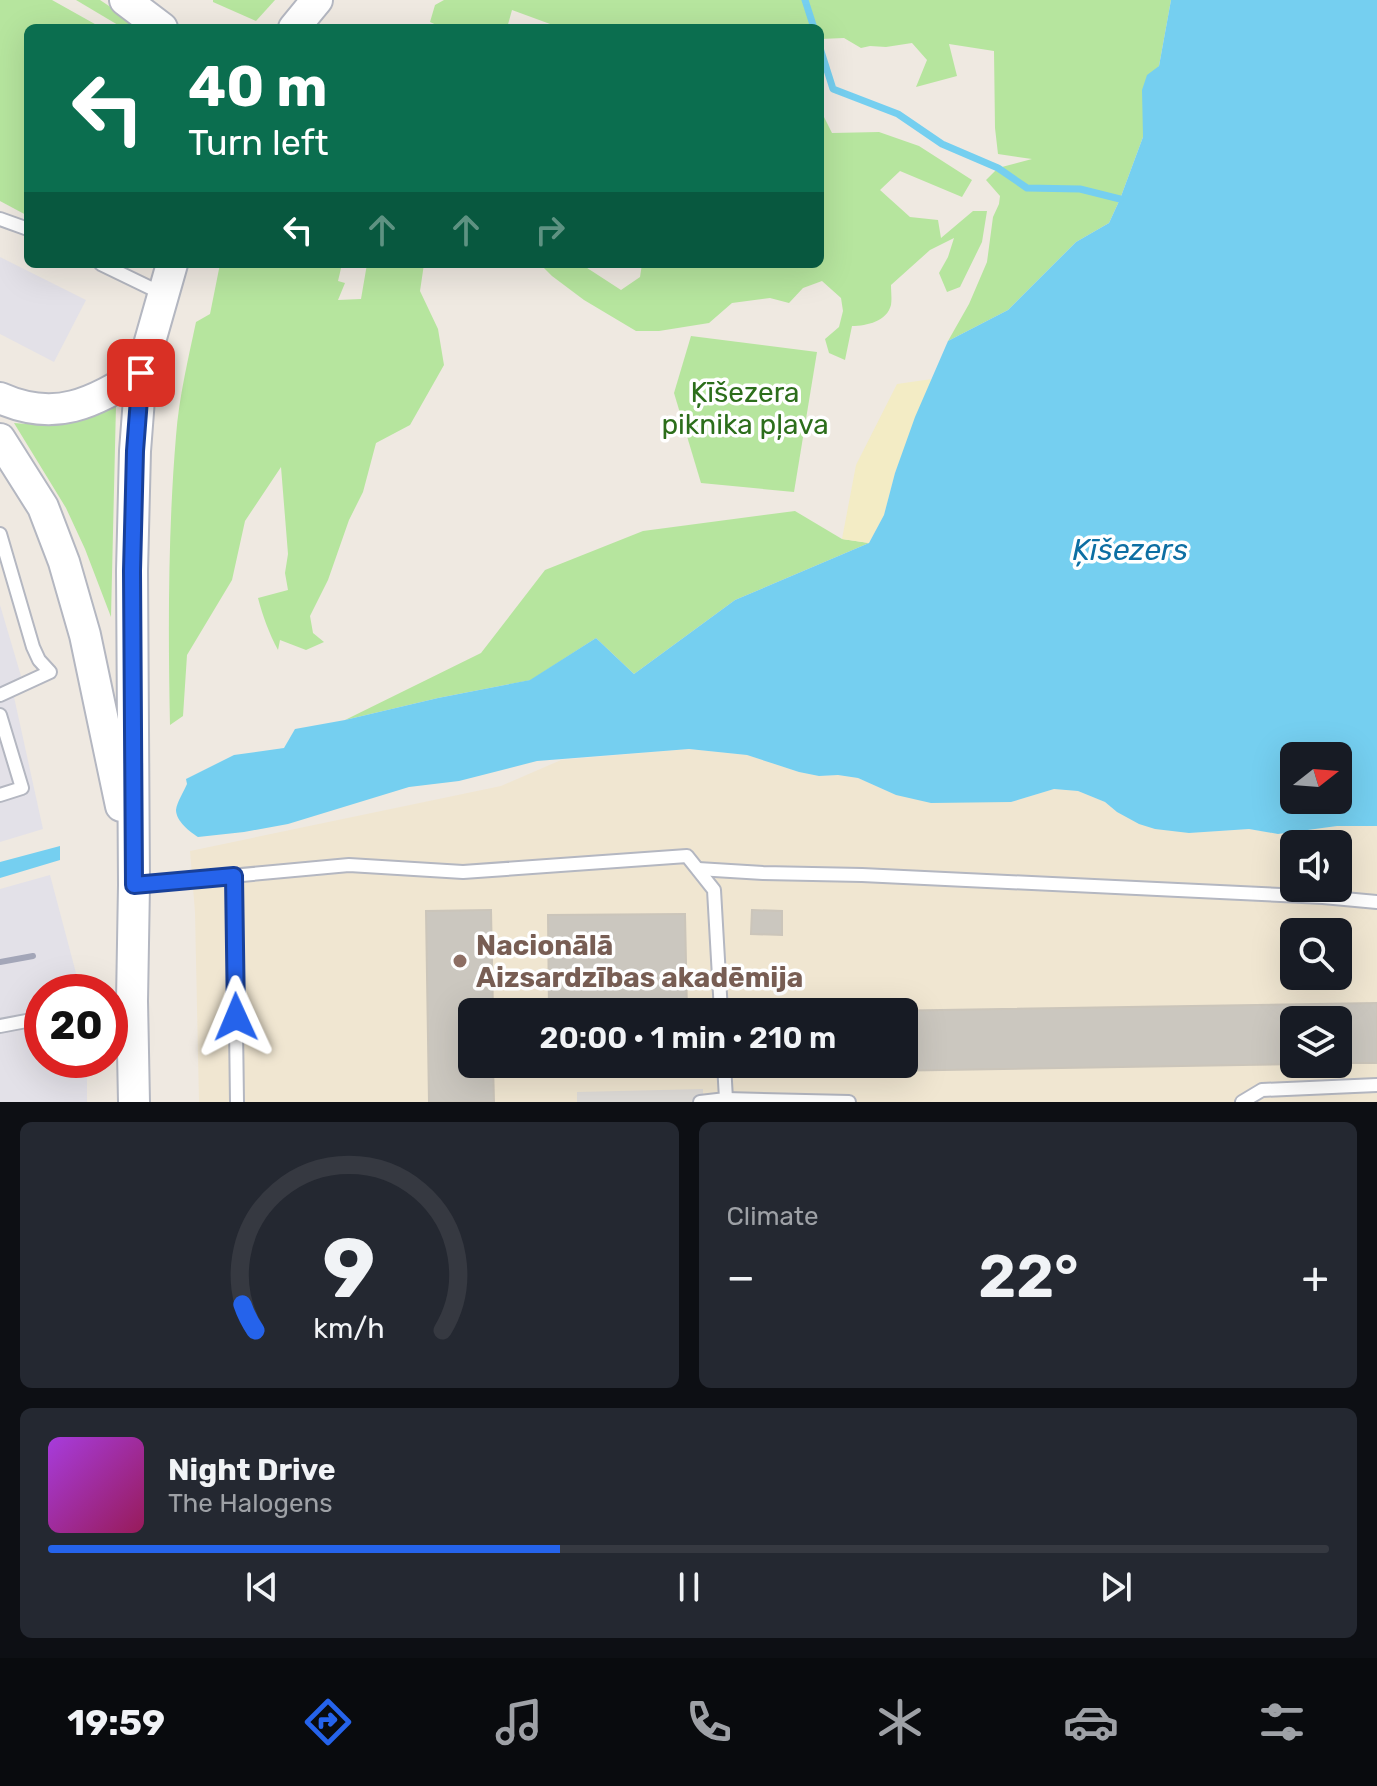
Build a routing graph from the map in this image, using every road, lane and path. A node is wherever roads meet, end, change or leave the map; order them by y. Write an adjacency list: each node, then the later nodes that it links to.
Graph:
1 (125, 0): 3 (street)
2 (317, 0): 4 (street)
3 (157, 24)
4 (297, 24)
5 (0, 219): 6 (lane)
6 (24, 228)
7 (109, 268): 9 (lane)
8 (171, 268): 9 (street)
9 (163, 294): 10 (street)
10 (141, 373): 11 (street); 17 (street)
11 (0, 398)
12 (0, 439): 17 (street)
13 (0, 534): 14 (lane)
14 (0, 695)
15 (0, 715): 16 (lane)
16 (0, 795)
17 (133, 841): 20 (street)
18 (698, 869): 19 (lane); 21 (lane); 23 (lane)
19 (234, 876): 20 (lane); 31 (lane)
20 (134, 885): 22 (street)
21 (1377, 902)
22 (124, 974)
23 (720, 998)
24 (24, 1021): 25 (lane)
25 (0, 1026)
26 (128, 1056): 30 (street)
27 (725, 1078): 29 (lane)
28 (1377, 1085): 34 (lane)
29 (726, 1099): 32 (lane); 33 (lane)
30 (134, 1102)
31 (237, 1102)
32 (700, 1102)
33 (849, 1102)
34 (1242, 1102)

